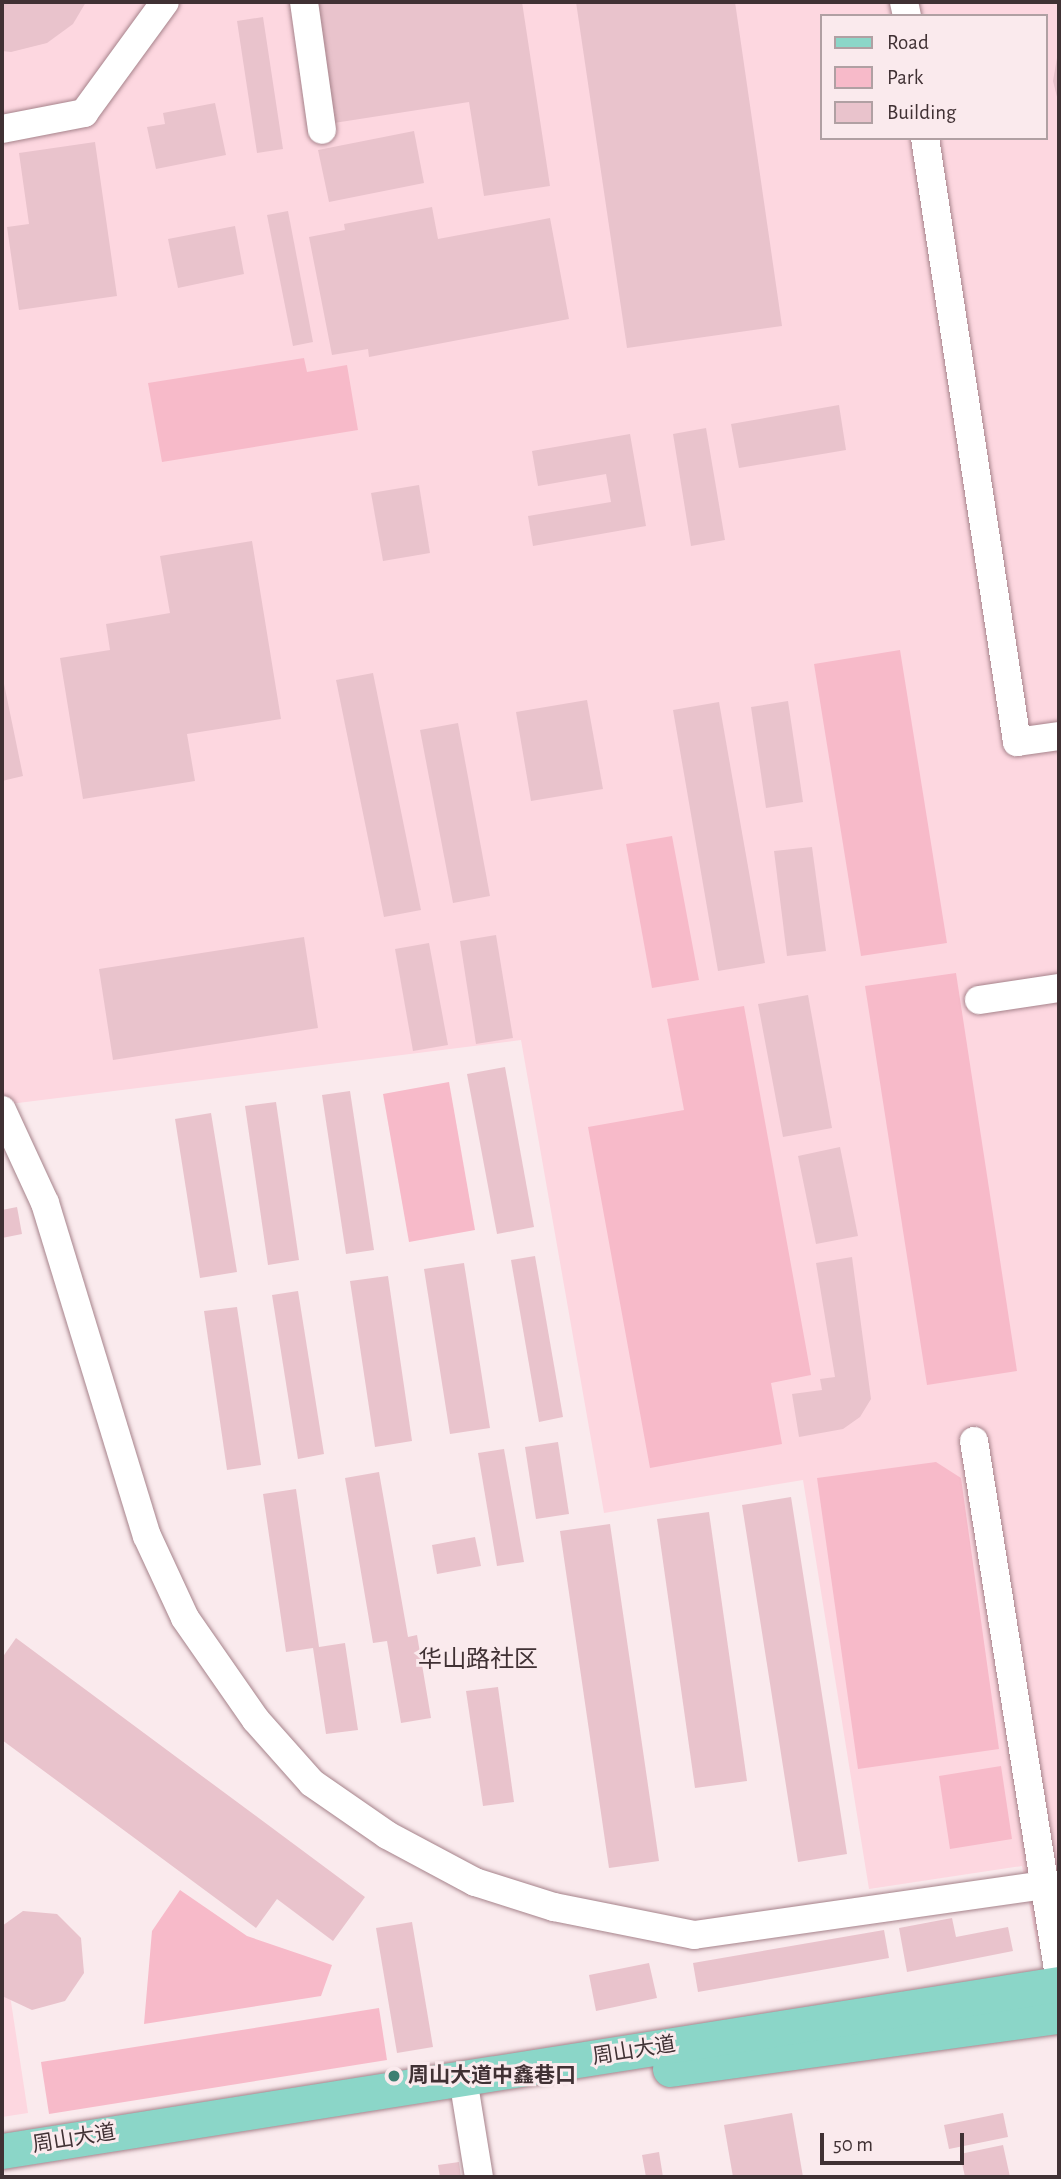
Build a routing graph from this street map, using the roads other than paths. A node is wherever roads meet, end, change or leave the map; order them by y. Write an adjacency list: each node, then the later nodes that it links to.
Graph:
1 (165, 2): 3 (street)
2 (303, 2): 4 (street)
3 (2, 129)
4 (323, 130)
5 (925, 140): 6 (street)
6 (1059, 736)
7 (1059, 988): 8 (street)
8 (979, 1000)
9 (2, 1110): 11 (street)
10 (974, 1441): 11 (street)
11 (1045, 1885): 12 (street)
12 (1059, 1976)
13 (1059, 1984): 16 (main road, 周山大道)
14 (1059, 2016): 15 (main road, 周山大道)
15 (466, 2097): 17 (main road, 周山大道); 18 (street)
16 (2, 2151)
17 (2, 2171)
18 (479, 2177)

